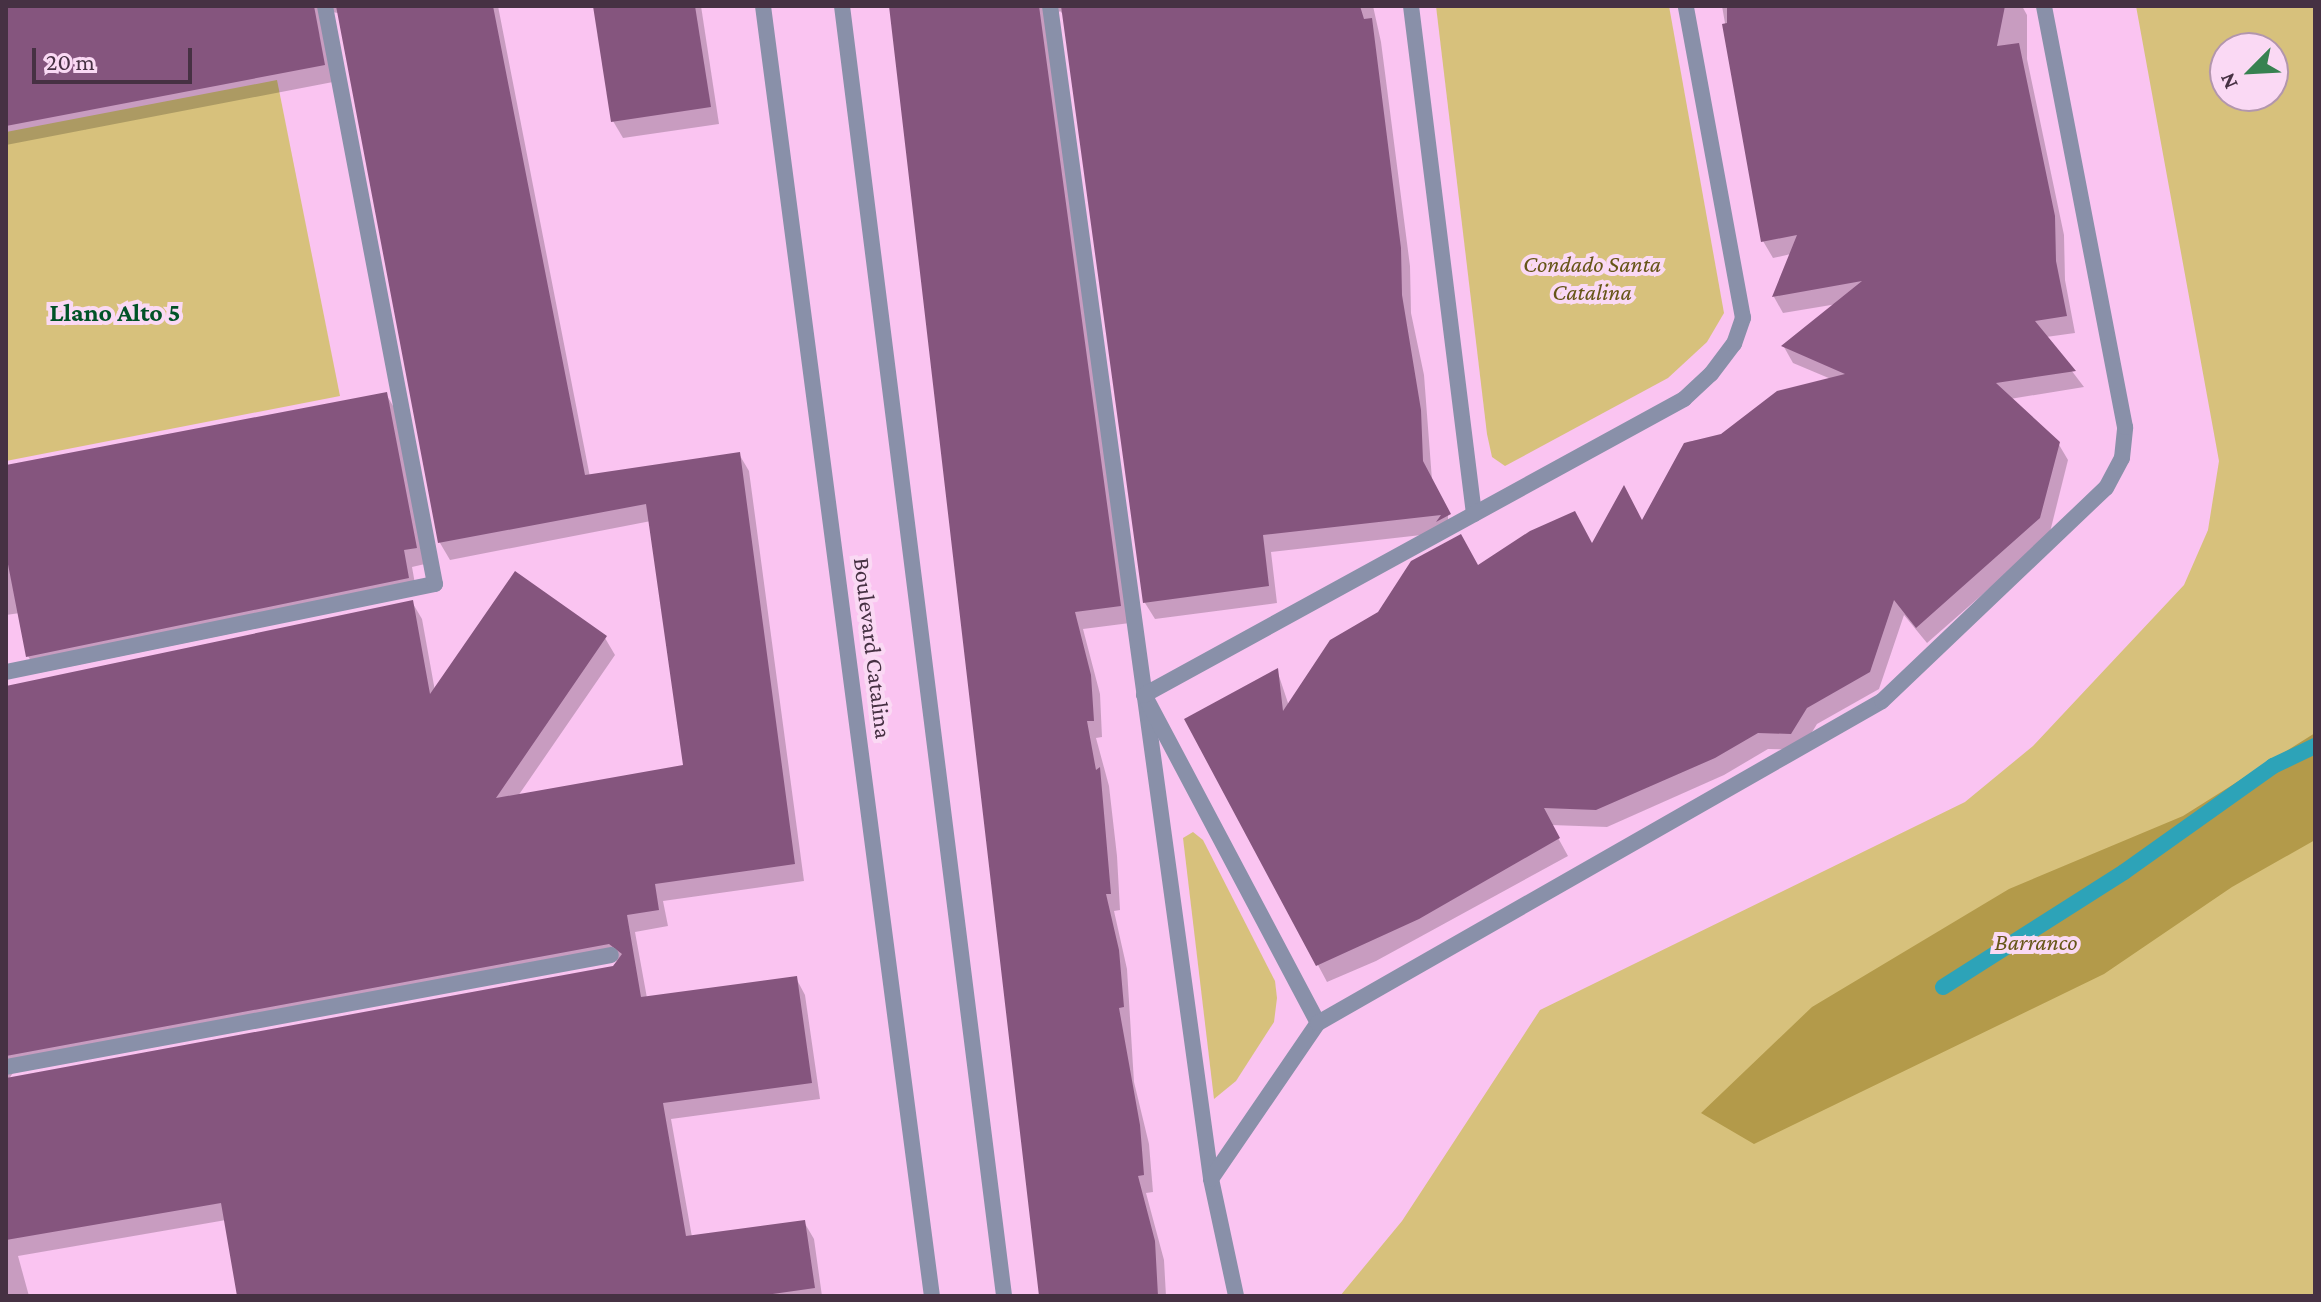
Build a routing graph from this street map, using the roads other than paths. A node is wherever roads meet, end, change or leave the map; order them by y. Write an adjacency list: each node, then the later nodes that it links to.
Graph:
1 (325, 6): 9 (street)
2 (763, 6): 15 (street, Boulevard Catalina)
3 (842, 6): 16 (street, Boulevard Catalina)
4 (1050, 6): 10 (street)
5 (1411, 6): 8 (street)
6 (1686, 6): 8 (street)
7 (2044, 6): 12 (street)
8 (1474, 514): 10 (street)
9 (6, 672)
10 (1144, 695): 12 (street); 14 (street)
11 (611, 955): 13 (street)
12 (1318, 1023): 14 (street)
13 (6, 1067)
14 (1211, 1179): 17 (street)
15 (932, 1296)
16 (1004, 1296)
17 (1236, 1296)

